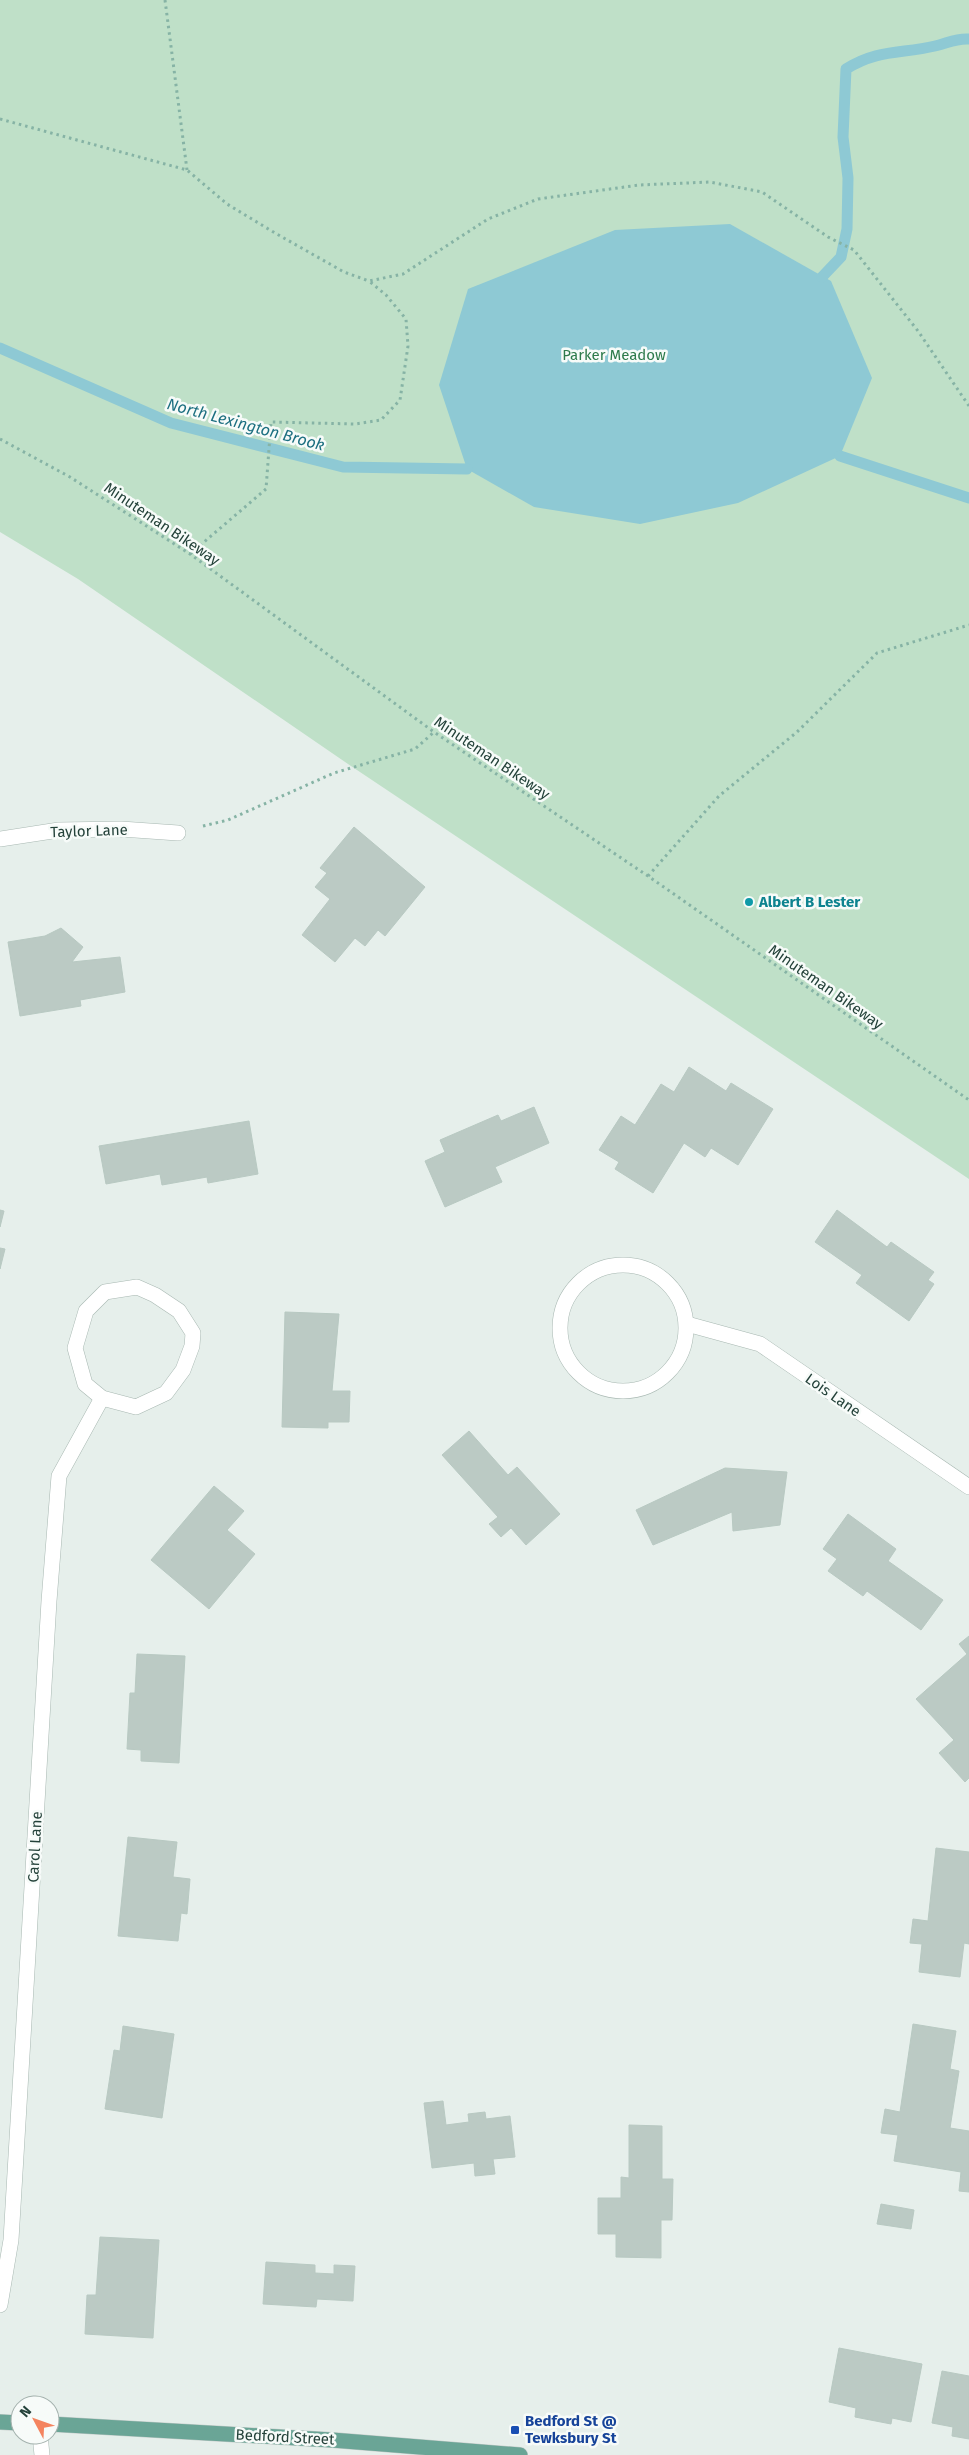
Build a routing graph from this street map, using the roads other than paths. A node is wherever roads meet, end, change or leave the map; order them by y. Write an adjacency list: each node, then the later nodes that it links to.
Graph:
1 (178, 832): 2 (street, Taylor Lane)
2 (0, 839)
3 (687, 1324): 3 (street); 5 (street, Lois Lane)
4 (102, 1398): 4 (street); 6 (street, Carol Lane)
5 (969, 1487)
6 (0, 2305)
7 (60, 2425): 8 (main road, Bedford Street)
8 (453, 2452): 9 (main road, Bedford Street)
9 (520, 2455)

